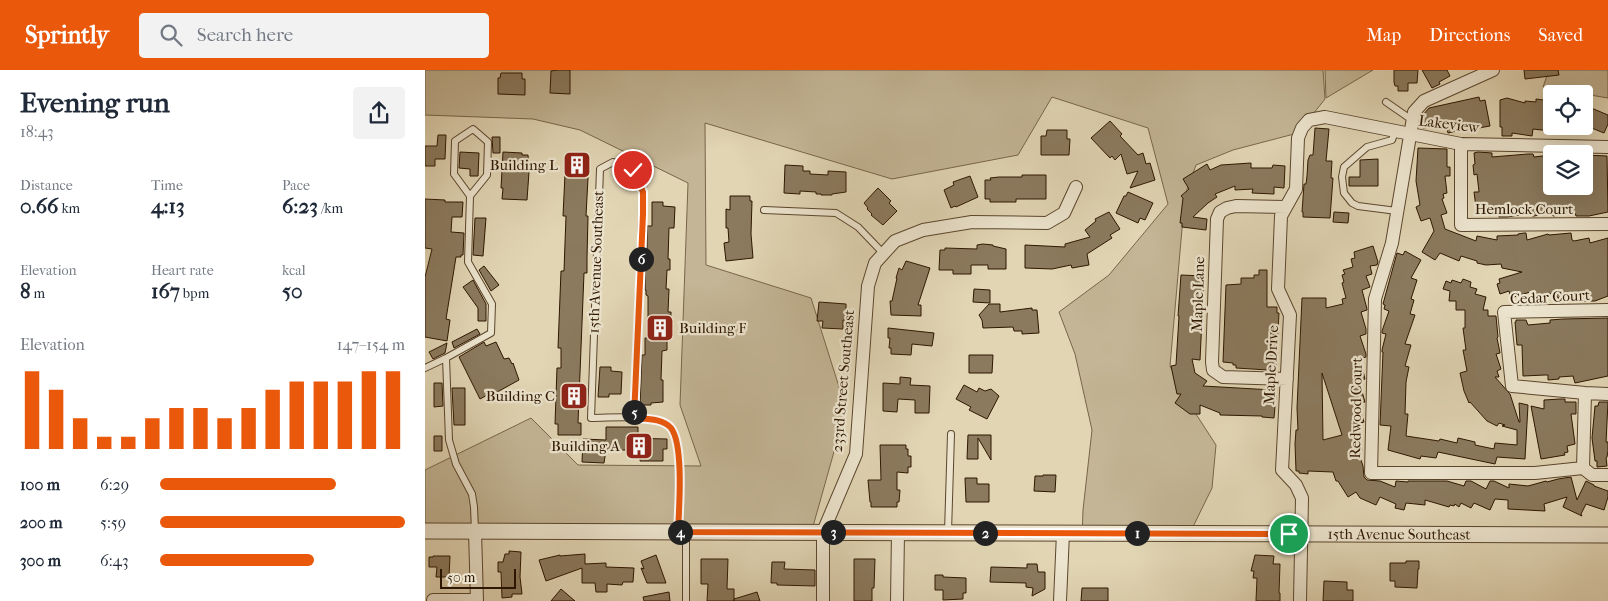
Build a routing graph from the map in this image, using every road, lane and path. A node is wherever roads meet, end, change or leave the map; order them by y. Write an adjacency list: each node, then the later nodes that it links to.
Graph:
1 (1493, 70): 3 (street)
2 (1386, 102): 3 (lane)
3 (1412, 120): 5 (street, Redwood Court)
4 (1395, 132): 5 (street, Lakeview); 6 (street, Lakeview); 13 (lane)
5 (1410, 135): 7 (street, Lakeview); 13 (street, Redwood Court)
6 (1298, 138): 11 (street, Maple Drive)
7 (1461, 144): 8 (street, Lakeview); 14 (street, Hemlock Court)
8 (1608, 147)
9 (1075, 187): 15 (street, 233rd Street Southeast)
10 (471, 196): 10 (lane); 17 (lane)
11 (1286, 207): 19 (street, Maple Drive); 19 (street, Maple Lane)
12 (764, 210): 15 (lane)
13 (1397, 211): 24 (street, Redwood Court)
14 (1608, 224)
15 (884, 254): 29 (street, 233rd Street Southeast)
16 (1608, 310): 20 (street, Cedar Court)
17 (446, 358): 18 (lane); 27 (lane)
18 (425, 368)
19 (1287, 380): 33 (street, Maple Drive)
20 (1585, 393): 21 (street); 24 (street)
21 (1608, 394)
22 (634, 418): 22 (lane, 15th Avenue Southeast); 28 (lane, 15th Avenue Southeast)
23 (951, 434): 31 (lane)
24 (1583, 468): 25 (street)
25 (1608, 475)
26 (425, 531): 27 (street, 15th Avenue Southeast)
27 (475, 531): 28 (street, 15th Avenue Southeast); 36 (street)
28 (682, 532): 29 (street, 15th Avenue Southeast); 37 (lane)
29 (823, 532): 30 (street, 15th Avenue Southeast); 38 (street, 233rd Street Southeast)
30 (898, 532): 31 (street, 15th Avenue Southeast); 39 (street)
31 (948, 532): 32 (street, 15th Avenue Southeast)
32 (1063, 533): 33 (street, 15th Avenue Southeast); 40 (street)
33 (1302, 534): 34 (street, 15th Avenue Southeast); 41 (street, Maple Drive)
34 (1608, 535)
35 (433, 600): 36 (street)
36 (477, 600)
37 (685, 601)
38 (823, 601)
39 (897, 601)
40 (1060, 601)
41 (1300, 601)

